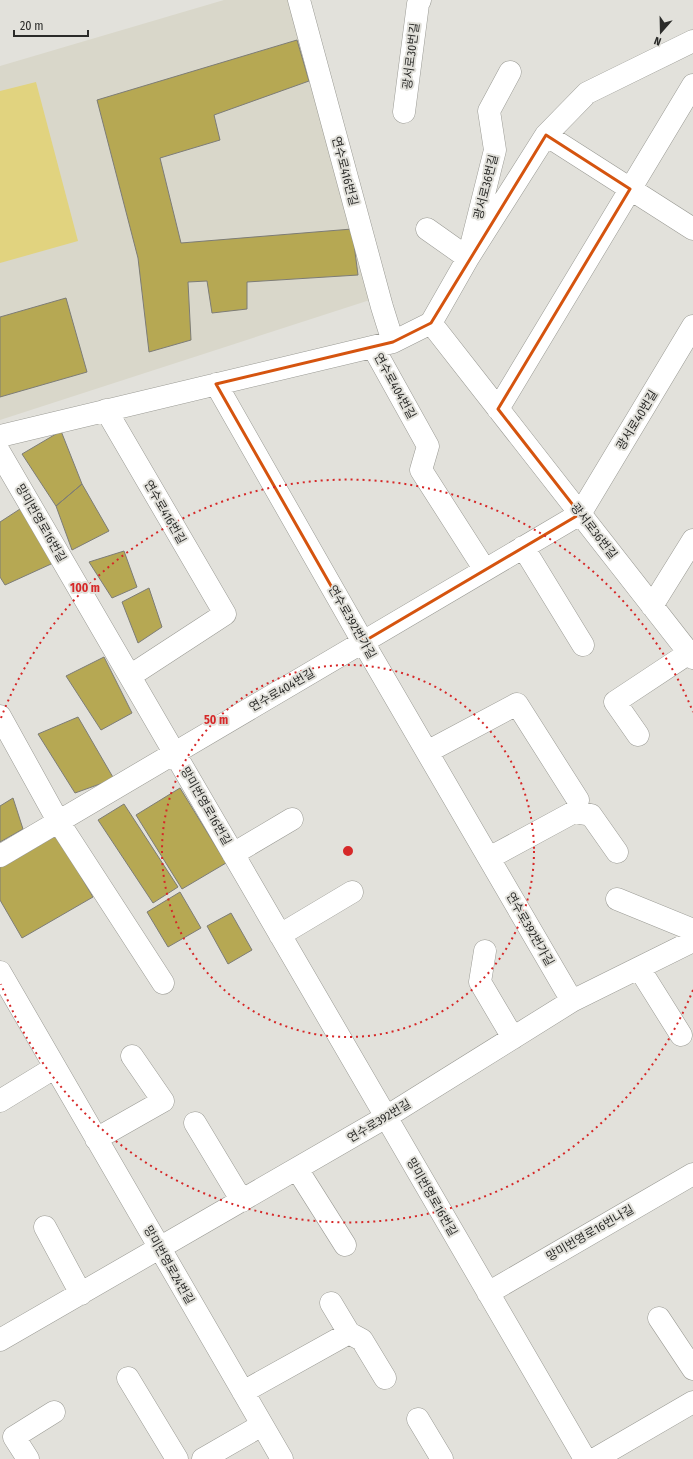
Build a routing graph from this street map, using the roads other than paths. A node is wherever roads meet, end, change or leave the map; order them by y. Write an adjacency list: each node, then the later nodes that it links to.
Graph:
1 (299, 0): 14 (street, 연수로416번길)
2 (420, 0): 6 (street, 광서로30번길)
3 (693, 41): 7 (street, 광서로36번길)
4 (510, 72): 11 (street, 광서로36번길)
5 (693, 85): 8 (street)
6 (404, 112)
7 (546, 135): 8 (street); 11 (street, 광서로36번길)
8 (630, 189): 10 (street); 16 (street)
9 (427, 229): 11 (street)
10 (693, 229)
11 (468, 258): 12 (street, 광서로36번길)
12 (431, 323): 14 (street); 16 (street, 광서로36번길)
13 (693, 326): 20 (street, 광서로40번길)
14 (383, 345): 15 (street); 23 (street, 연수로404번길)
15 (216, 384): 17 (street); 25 (street, 연수로392번가길)
16 (498, 409): 20 (street, 광서로36번길)
17 (106, 410): 18 (street); 28 (street, 연수로416번길)
18 (0, 436)
19 (0, 453): 28 (street, 망미번영로16번길)
20 (580, 514): 22 (street, 연수로404번길); 24 (street, 광서로36번길)
21 (693, 540): 24 (street)
22 (523, 547): 23 (street, 연수로404번길); 26 (street)
23 (484, 570): 25 (street, 연수로404번길)
24 (652, 606): 27 (street, 광서로36번길)
25 (363, 642): 31 (street, 연수로392번가길); 32 (street, 연수로404번길)
26 (583, 645)
27 (691, 656): 30 (street, 광서로36번길)
28 (130, 676): 32 (street, 망미번영로16번길)
29 (0, 716): 35 (street)
30 (638, 735)
31 (427, 752): 33 (street); 39 (street, 연수로392번가길)
32 (174, 753): 35 (street, 연수로404번길); 37 (street, 망미번영로16번길)
33 (578, 800)
34 (292, 819): 37 (street, 망미번영로16번길)
35 (58, 821): 38 (street, 연수로404번길); 48 (street)
36 (617, 852): 39 (street)
37 (233, 854): 43 (street, 망미번영로16번길)
38 (0, 856)
39 (489, 858): 49 (street, 연수로392번가길)
40 (352, 892): 43 (street)
41 (617, 900): 42 (street)
42 (693, 930)
43 (280, 935): 55 (street, 망미번영로16번길)
44 (693, 941): 46 (street, 연수로392번길)
45 (485, 951): 51 (street)
46 (639, 968): 49 (street, 연수로392번길); 50 (street)
47 (0, 972): 53 (street, 망미번영로24번길)
48 (163, 983)
49 (572, 1001): 51 (street, 연수로392번길)
50 (681, 1036)
51 (513, 1038): 55 (street, 연수로392번길)
52 (132, 1056): 57 (street)
53 (54, 1068): 54 (street); 57 (street, 망미번영로24번길)
54 (0, 1101)
55 (386, 1117): 58 (street, 연수로392번길); 64 (street, 망미번영로16번길)
56 (195, 1123): 60 (street)
57 (96, 1139): 63 (street, 망미번영로24번길)
58 (297, 1169): 60 (street, 연수로392번길); 62 (street)
59 (693, 1174): 64 (street, 망미번영로16번나길)
60 (242, 1201): 63 (street, 연수로392번길)
61 (45, 1228): 65 (street)
62 (345, 1245)
63 (160, 1248): 65 (street, 연수로392번길); 73 (street, 망미번영로24번길)
64 (488, 1293): 83 (street, 망미번영로16번길)
65 (82, 1294): 69 (street, 연수로392번길)
66 (331, 1303): 68 (street)
67 (659, 1318): 70 (street)
68 (348, 1333): 72 (street); 73 (street)
69 (0, 1340)
70 (693, 1369)
71 (128, 1378): 79 (street)
72 (385, 1378)
73 (243, 1392): 77 (street, 망미번영로24번길)
74 (693, 1402): 84 (street)
75 (54, 1412): 78 (street)
76 (418, 1419): 82 (street)
77 (262, 1425): 80 (street); 81 (street, 망미번영로24번길)
78 (28, 1459)
79 (177, 1459)
80 (203, 1459)
81 (282, 1459)
82 (442, 1459)
83 (585, 1459)
84 (595, 1459)

